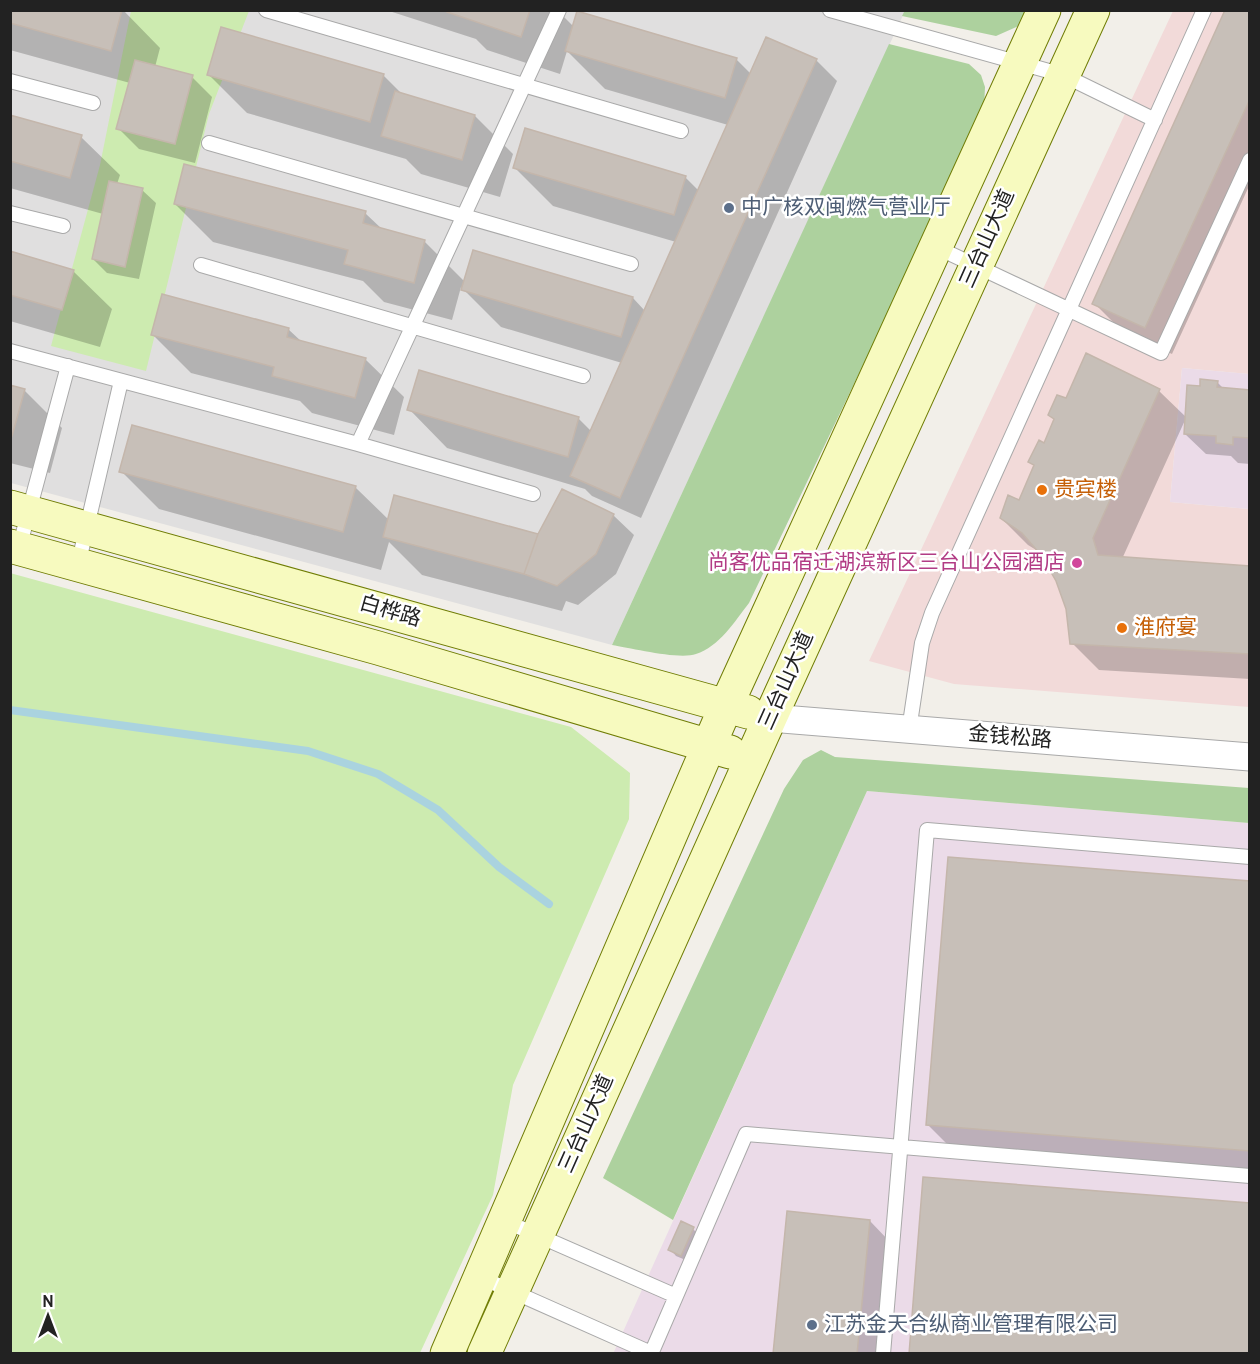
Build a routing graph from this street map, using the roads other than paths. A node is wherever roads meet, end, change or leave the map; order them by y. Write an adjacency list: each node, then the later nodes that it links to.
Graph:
1 (266, 10): 10 (lane)
2 (559, 10): 10 (lane)
3 (830, 10): 7 (lane)
4 (1044, 10): 7 (main road, 三台山大道)
5 (1093, 10): 8 (main road, 三台山大道)
6 (1204, 10): 12 (lane)
7 (1020, 63): 8 (lane); 19 (main road, 三台山大道)
8 (1063, 75): 12 (lane); 22 (main road, 三台山大道)
9 (10, 81): 11 (lane)
10 (524, 86): 13 (lane); 17 (lane)
11 (93, 103)
12 (1155, 120): 23 (lane)
13 (681, 131)
14 (209, 143): 17 (lane)
15 (1250, 160): 23 (lane)
16 (10, 213): 18 (lane)
17 (464, 216): 20 (lane); 24 (lane)
18 (63, 226)
19 (936, 247): 22 (lane); 35 (main road, 三台山大道)
20 (631, 264)
21 (201, 265): 24 (lane)
22 (976, 266): 23 (lane); 36 (main road, 三台山大道)
23 (1070, 308): 37 (lane)
24 (413, 327): 27 (lane); 29 (lane)
25 (10, 351): 26 (lane)
26 (68, 366): 28 (lane); 31 (lane)
27 (583, 376)
28 (121, 381): 29 (lane); 32 (lane)
29 (358, 444): 30 (lane)
30 (533, 494)
31 (20, 509): 32 (main road, 白桦路); 33 (lane)
32 (86, 527): 34 (lane); 35 (main road, 白桦路)
33 (15, 547): 34 (main road, 白桦路)
34 (78, 565): 38 (main road, 白桦路)
35 (726, 706): 36 (main road, 白桦路); 38 (main road, 三台山大道)
36 (770, 718): 37 (street, 金钱松路); 40 (main road, 三台山大道)
37 (909, 730): 39 (street, 金钱松路)
38 (709, 746): 40 (main road, 白桦路); 44 (main road, 三台山大道)
39 (1250, 757)
40 (752, 759): 45 (main road, 三台山大道)
41 (1250, 857): 42 (lane)
42 (900, 1147): 43 (lane); 48 (lane); 52 (lane)
43 (1250, 1176)
44 (504, 1221): 45 (lane); 46 (main road, 三台山大道)
45 (537, 1235): 47 (main road, 三台山大道); 48 (lane)
46 (480, 1277): 47 (lane); 49 (main road, 三台山大道)
47 (512, 1292): 50 (main road, 三台山大道); 51 (lane)
48 (676, 1296): 51 (lane)
49 (447, 1353)
50 (484, 1353)
51 (651, 1353)
52 (883, 1353)

